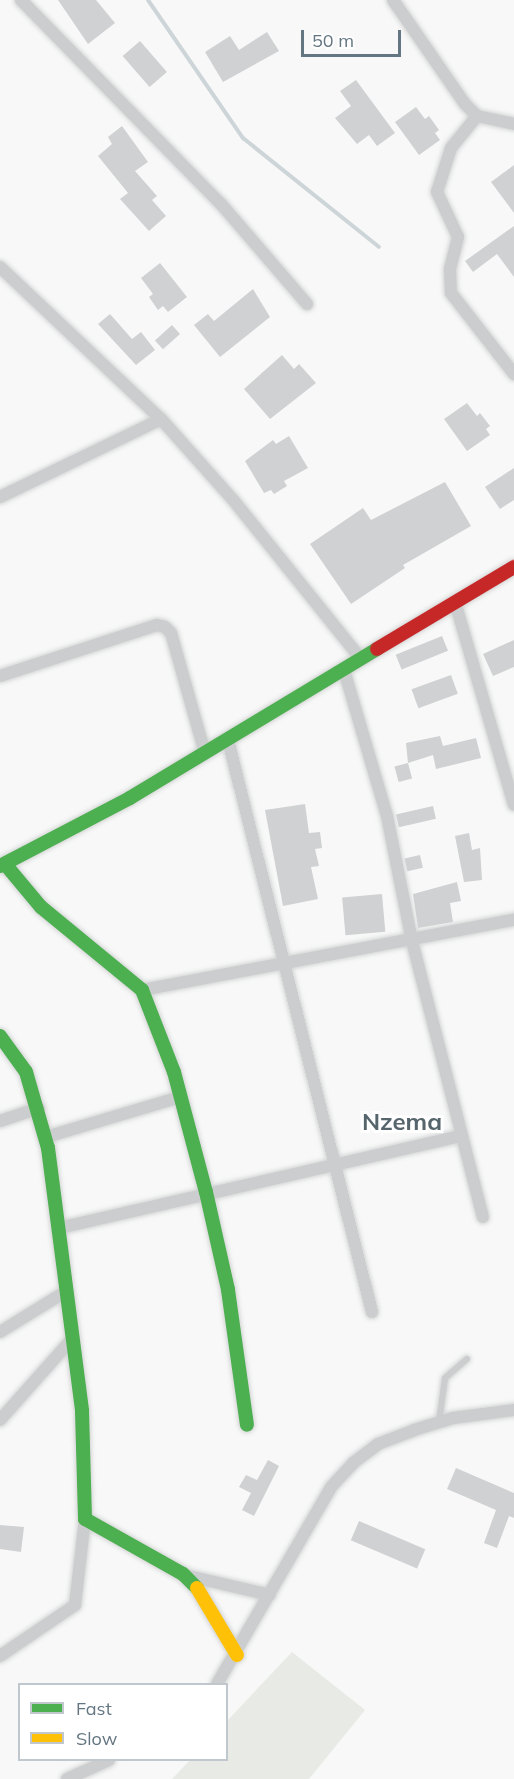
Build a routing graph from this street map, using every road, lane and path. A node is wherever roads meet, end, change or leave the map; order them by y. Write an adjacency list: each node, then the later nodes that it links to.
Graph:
1 (21, 0): 6 (street)
2 (393, 0): 3 (street)
3 (477, 116): 4 (street); 7 (street)
4 (514, 124)
5 (0, 267): 8 (street)
6 (307, 304)
7 (514, 374)
8 (161, 419): 9 (street); 12 (street)
9 (0, 497)
10 (514, 567): 11 (street)
11 (455, 602): 12 (street); 17 (street)
12 (361, 659): 13 (street)
13 (344, 670): 15 (street); 20 (street)
14 (0, 676): 16 (street)
15 (228, 740): 16 (street); 21 (street)
16 (205, 753): 18 (street)
17 (514, 805)
18 (2, 865): 22 (street)
19 (514, 920): 20 (street)
20 (412, 940): 21 (street); 27 (street)
21 (283, 962): 22 (street); 29 (street)
22 (142, 990): 24 (street)
23 (0, 1036): 25 (street)
24 (180, 1096): 28 (street); 30 (street)
25 (39, 1108): 26 (street); 28 (street)
26 (0, 1121)
27 (460, 1136): 29 (street); 31 (street)
28 (45, 1137): 32 (street)
29 (333, 1163): 30 (street); 34 (street)
30 (206, 1192): 32 (street); 41 (street)
31 (483, 1217)
32 (59, 1228): 33 (street)
33 (65, 1292): 35 (street); 36 (street)
34 (372, 1312)
35 (0, 1332)
36 (72, 1339): 39 (street); 42 (street)
37 (467, 1359): 40 (lane)
38 (514, 1410): 40 (street)
39 (0, 1420)
40 (439, 1423): 44 (street)
41 (247, 1425)
42 (85, 1519): 43 (street); 46 (street)
43 (183, 1574): 44 (street); 45 (street)
44 (270, 1595): 45 (street)
45 (237, 1654): 47 (street)
46 (0, 1656)
47 (218, 1683)
48 (107, 1761): 49 (street)
49 (67, 1779)

